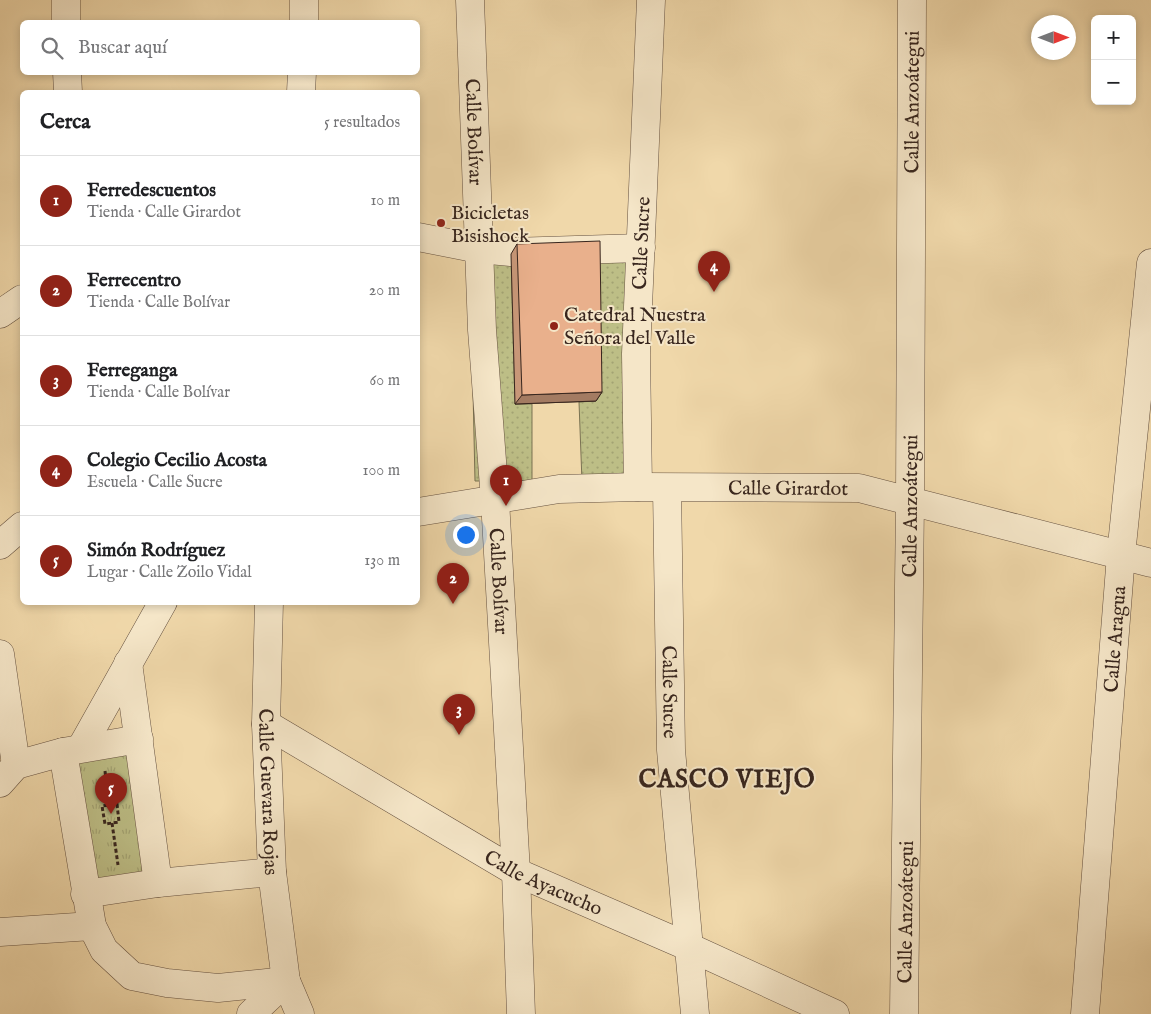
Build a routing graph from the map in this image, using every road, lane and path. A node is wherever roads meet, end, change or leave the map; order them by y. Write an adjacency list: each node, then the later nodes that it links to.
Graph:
1 (66, 0): 6 (street)
2 (304, 0): 7 (street)
3 (470, 0): 14 (street, Calle Bolívar)
4 (651, 0): 13 (street, Calle Sucre)
5 (912, 0): 21 (street, Calle Anzoátegui)
6 (66, 20)
7 (304, 20)
8 (67, 75): 10 (street)
9 (302, 75): 11 (street)
10 (68, 90)
11 (301, 90)
12 (420, 237): 14 (street)
13 (640, 248): 14 (street); 18 (street, Calle Sucre)
14 (479, 249): 20 (street, Calle Bolívar)
15 (1151, 264): 25 (street, Calle Aragua)
16 (20, 299): 17 (street)
17 (0, 314)
18 (638, 487): 19 (street, Calle Girardot); 20 (street, Calle Girardot)
19 (667, 488): 21 (street, Calle Girardot); 44 (street, Calle Sucre)
20 (495, 500): 22 (street, Calle Girardot); 38 (street, Calle Bolívar)
21 (910, 501): 25 (street, Calle Girardot); 51 (street, Calle Anzoátegui)
22 (420, 512)
23 (20, 528): 24 (street)
24 (0, 545)
25 (1121, 556): 26 (street, Calle Girardot); 52 (street, Calle Aragua)
26 (1151, 563)
27 (161, 605): 30 (street)
28 (269, 605): 31 (street, Calle Guevara Rojas)
29 (0, 654): 34 (street)
30 (128, 663): 32 (street); 33 (street)
31 (266, 724): 37 (street, Calle Guevara Rojas); 38 (street, Calle Ayacucho)
32 (139, 739): 33 (street); 39 (street)
33 (82, 748): 34 (street); 35 (path); 41 (street)
34 (8, 774)
35 (109, 805): 36 (path); 36 (path)
36 (112, 823): 40 (path)
37 (272, 872): 39 (street); 45 (street, Calle Guevara Rojas)
38 (516, 872): 44 (street, Calle Ayacucho); 48 (street, Calle Bolívar)
39 (158, 883): 40 (street)
40 (121, 888): 41 (street)
41 (85, 894): 42 (street)
42 (92, 926): 43 (street); 45 (street)
43 (0, 932)
44 (689, 947): 49 (street, Calle Sucre); 50 (street, Calle Ayacucho)
45 (286, 981): 46 (street); 47 (street, Calle Guevara Rojas)
46 (251, 1014)
47 (300, 1014)
48 (521, 1014)
49 (695, 1014)
50 (835, 1014)
51 (904, 1014)
52 (1085, 1014)

